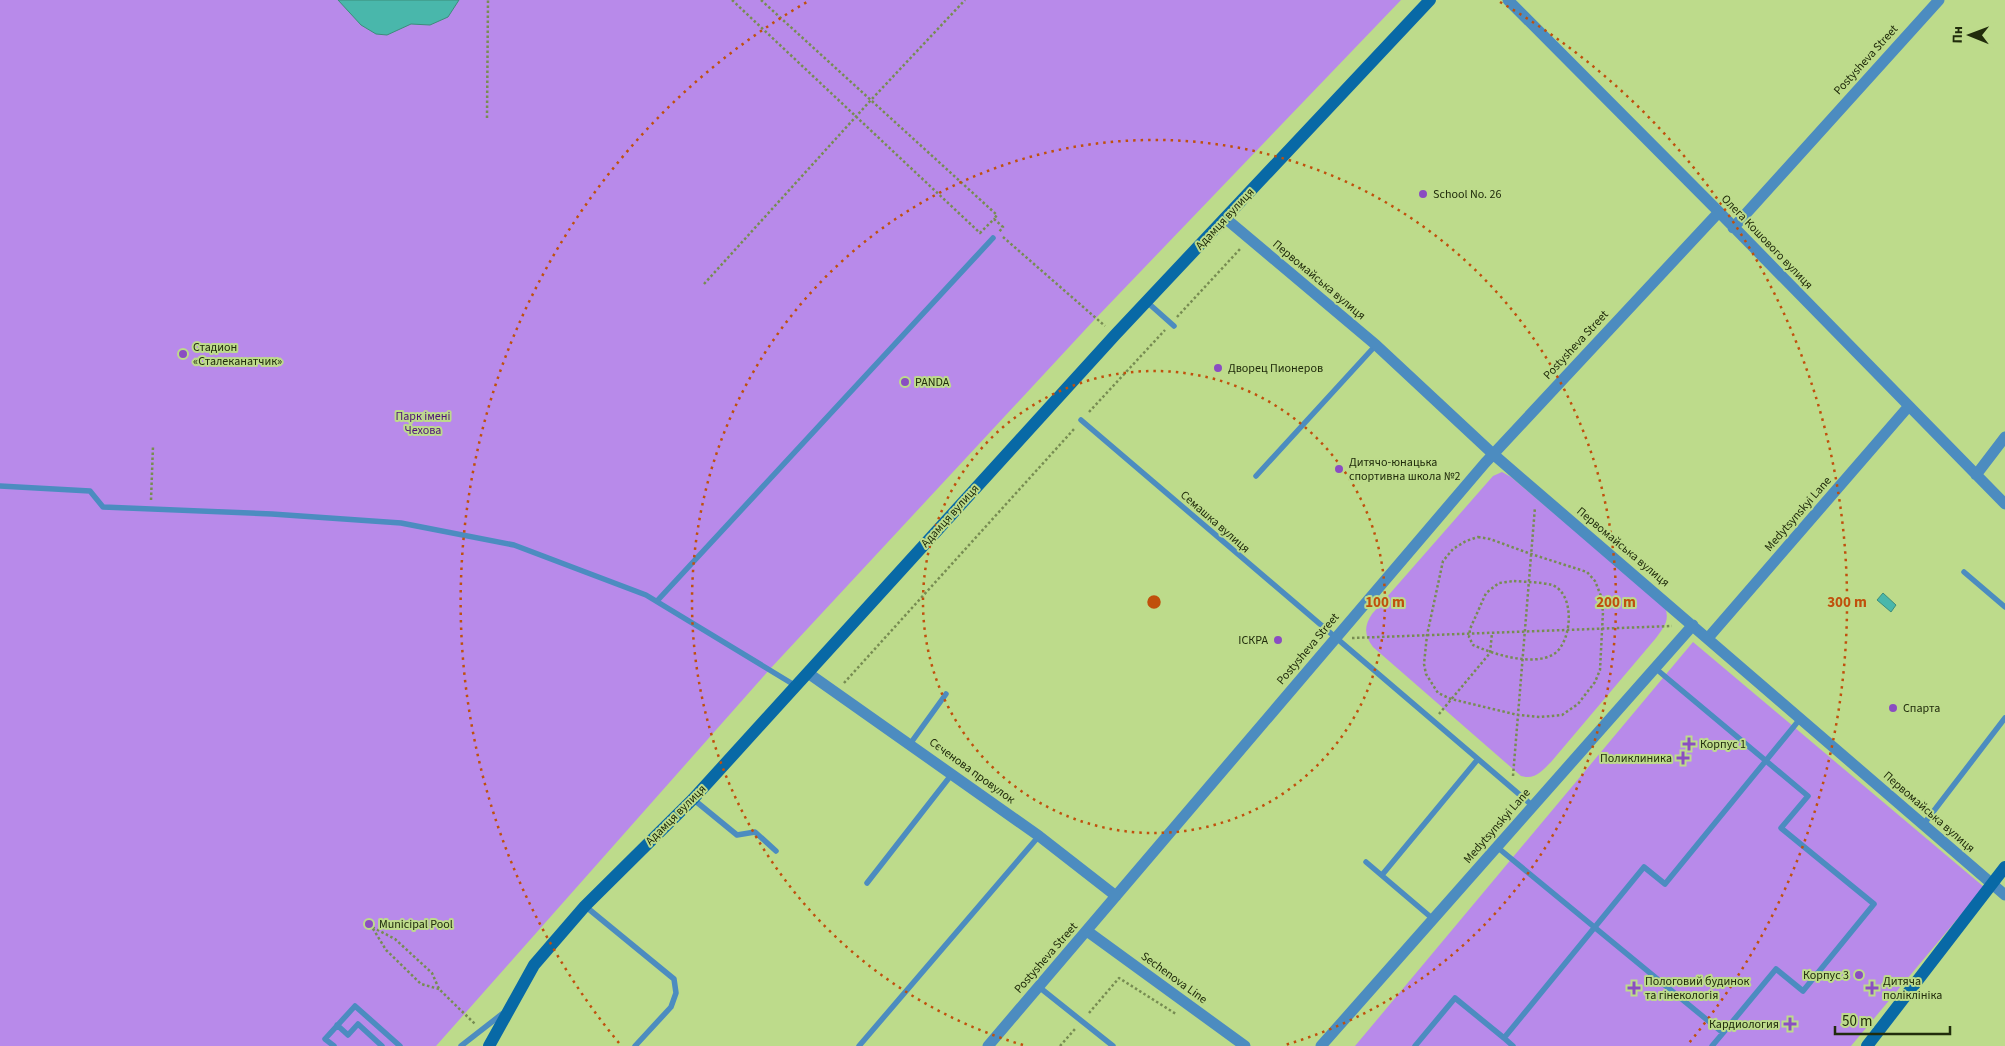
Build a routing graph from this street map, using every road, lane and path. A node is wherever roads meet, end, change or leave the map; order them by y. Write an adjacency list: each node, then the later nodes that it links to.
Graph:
1 (488, 0): 10 (path)
2 (732, 0): 9 (path)
3 (761, 0): 8 (path)
4 (965, 0): 8 (path)
5 (1430, 0): 13 (street, Адамця вулиця)
6 (1508, 0): 11 (street, Олега Кошового вулиця)
7 (1939, 0): 14 (street, Postysheva Street)
8 (871, 100): 9 (path); 12 (path)
9 (856, 116): 12 (path); 16 (path)
10 (487, 118)
11 (1719, 212): 14 (street, Олега Кошового вулиця); 25 (street, Postysheva Street)
12 (994, 218): 19 (path)
13 (1225, 218): 17 (street, Адамця вулиця); 20 (street, Первомайська вулиця)
14 (1733, 228): 21 (street, Олега Кошового вулиця)
15 (993, 238): 35 (lane)
16 (704, 284)
17 (1147, 302): 18 (lane); 19 (street, Адамця вулиця)
18 (1174, 326)
19 (1115, 335): 49 (street, Адамця вулиця)
20 (1376, 346): 25 (street, Первомайська вулиця); 27 (lane)
21 (1908, 407): 26 (street, Олега Кошового вулиця); 45 (street, Medytsynskyi Lane)
22 (1081, 420): 44 (lane, Семашка вулиця); 51 (path)
23 (2005, 437): 26 (street)
24 (153, 446): 31 (path)
25 (1494, 454): 29 (street, Первомайська вулиця); 44 (street, Postysheva Street)
26 (1976, 475): 30 (street, Олега Кошового вулиця)
27 (1256, 476)
28 (0, 486): 31 (lane)
29 (1536, 491): 32 (path); 37 (street, Первомайська вулиця)
30 (2005, 504)
31 (151, 509): 35 (lane)
32 (1531, 554): 34 (path); 38 (path); 43 (path)
33 (1964, 572): 36 (lane)
34 (1528, 583): 39 (path); 40 (path); 42 (path)
35 (657, 601): 50 (lane)
36 (2005, 607)
37 (1693, 625): 38 (path); 45 (street, Первомайська вулиця); 48 (street, Medytsynskyi Lane)
38 (1603, 628): 39 (path); 54 (path)
39 (1567, 630): 40 (path); 47 (path)
40 (1525, 631): 41 (path); 47 (path)
41 (1492, 632): 42 (path); 46 (path)
42 (1470, 633): 43 (path); 46 (path)
43 (1427, 635): 44 (path); 53 (path)
44 (1336, 638): 57 (lane, Семашка вулиця); 75 (street, Postysheva Street)
45 (1708, 638): 56 (street, Первомайська вулиця)
46 (1490, 653): 47 (path); 53 (path)
47 (1522, 658): 54 (path)
48 (1655, 668): 60 (lane); 64 (street, Medytsynskyi Lane)
49 (808, 673): 50 (street, Адамця вулиця); 51 (street, Сєченова провулок)
50 (796, 686): 63 (street, Адамця вулиця)
51 (836, 692): 58 (street, Сєченова провулок)
52 (946, 694): 58 (lane)
53 (1451, 699): 54 (path); 57 (path)
54 (1518, 714): 62 (path)
55 (2005, 718): 65 (lane)
56 (1800, 719): 60 (lane); 65 (street, Первомайська вулиця)
57 (1433, 721): 59 (lane, Семашка вулиця)
58 (910, 744): 61 (street, Сєченова провулок)
59 (1478, 759): 62 (lane, Семашка вулиця); 71 (lane)
60 (1766, 761): 80 (lane); 89 (lane)
61 (952, 774): 66 (street, Сєченова провулок); 72 (lane)
62 (1512, 788): 64 (lane, Семашка вулиця)
63 (693, 799): 68 (lane); 76 (street, Адамця вулиця)
64 (1533, 806): 67 (street, Medytsynskyi Lane)
65 (1923, 825): 73 (street, Первомайська вулиця)
66 (1039, 836): 75 (street, Сєченова провулок); 97 (lane)
67 (1497, 847): 77 (street, Medytsynskyi Lane); 80 (lane)
68 (776, 851)
69 (1366, 862): 71 (lane)
70 (2005, 867): 73 (street)
71 (1382, 875): 77 (lane)
72 (867, 884)
73 (1992, 884): 74 (street, Первомайська вулиця); 106 (street)
74 (2005, 895)
75 (1116, 896): 81 (street, Postysheva Street)
76 (586, 906): 84 (street, Адамця вулиця); 96 (lane)
77 (1434, 919): 102 (street, Medytsynskyi Lane)
78 (369, 924): 79 (path)
79 (372, 927): 83 (path); 83 (path)
80 (1594, 927): 89 (lane); 90 (lane)
81 (1086, 931): 82 (street, Postysheva Street); 101 (street, Sechenova Line)
82 (1039, 987): 86 (lane); 98 (street, Postysheva Street)
83 (438, 989): 88 (path)
84 (508, 1009): 88 (lane); 95 (street, Адамця вулиця)
85 (1177, 1014): 86 (path)
86 (1082, 1021): 99 (path); 100 (lane)
87 (337, 1025): 91 (lane); 92 (lane); 93 (lane)
88 (482, 1031): 94 (lane)
89 (1723, 1033): 105 (lane)
90 (1504, 1038): 103 (lane); 104 (lane)
91 (334, 1046)
92 (382, 1046)
93 (400, 1046)
94 (463, 1046)
95 (489, 1046)
96 (635, 1046)
97 (859, 1046)
98 (988, 1046)
99 (1060, 1046)
100 (1113, 1046)
101 (1245, 1046)
102 (1321, 1046)
103 (1415, 1046)
104 (1513, 1046)
105 (1712, 1046)
106 (1867, 1046)

